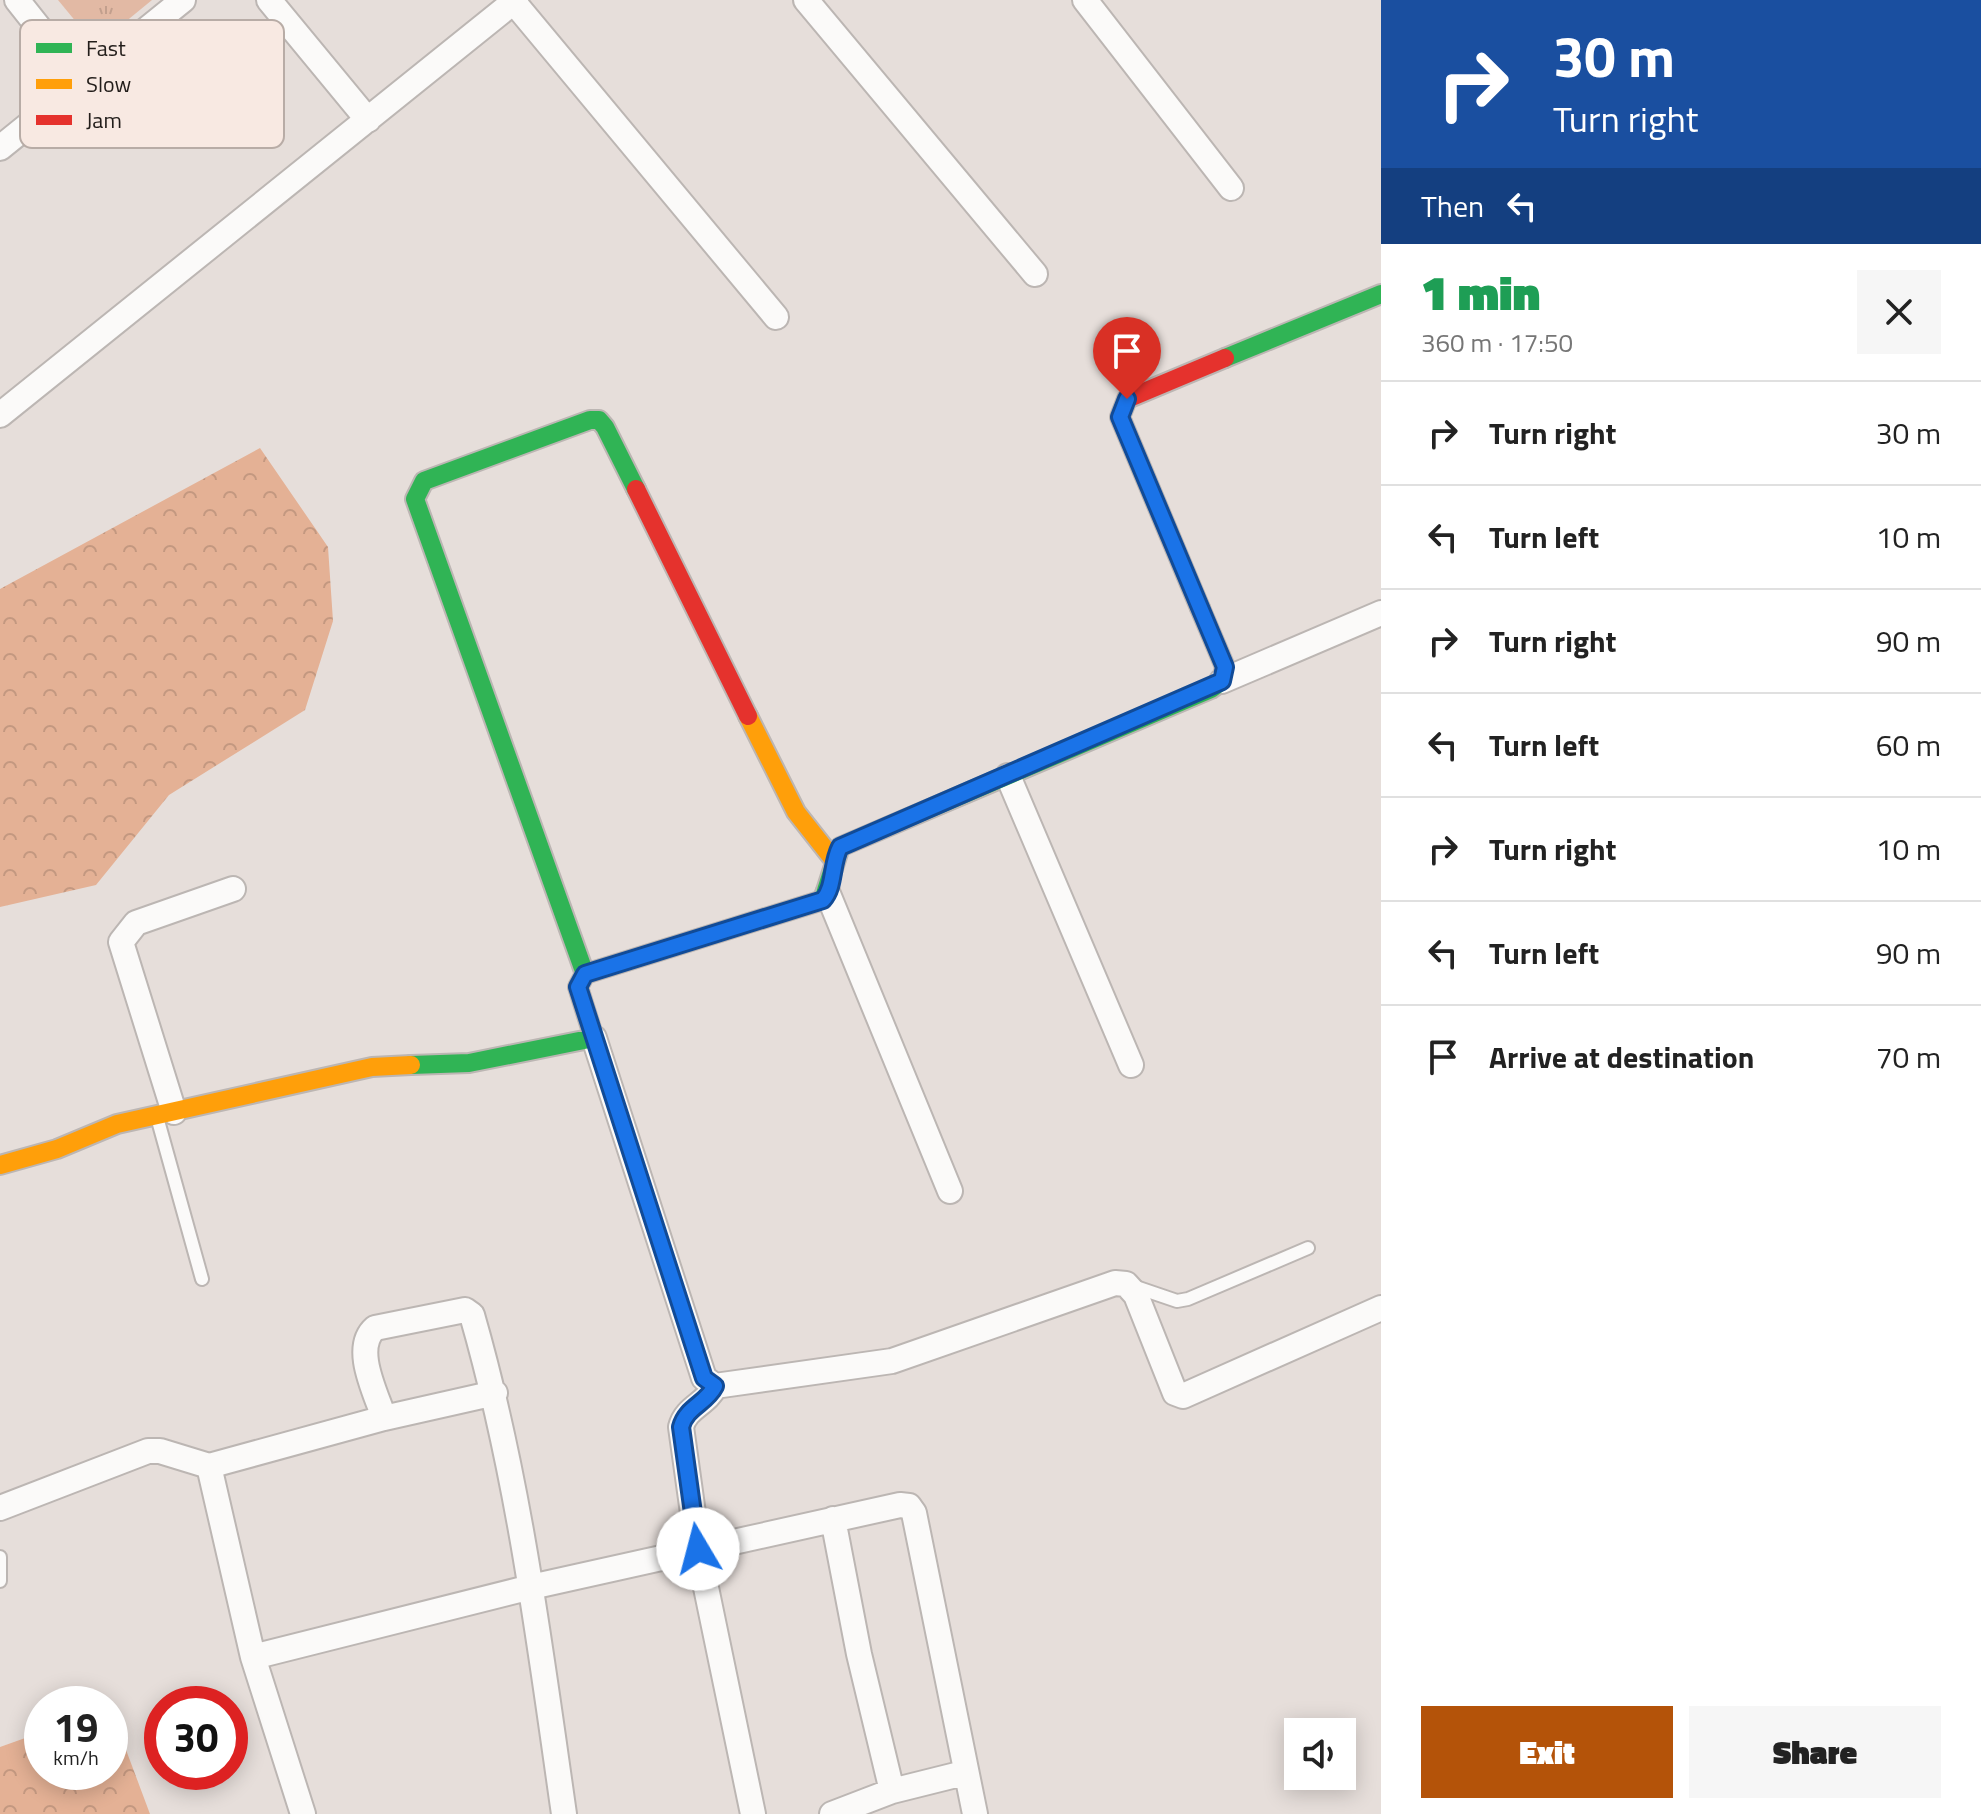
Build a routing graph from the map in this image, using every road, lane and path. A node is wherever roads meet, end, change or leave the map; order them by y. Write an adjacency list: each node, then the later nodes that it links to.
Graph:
1 (17, 0): 7 (street)
2 (183, 0): 8 (street)
3 (269, 0): 9 (street)
4 (806, 0): 13 (street)
5 (1085, 0): 12 (street)
6 (514, 1): 9 (street); 15 (street)
7 (33, 20)
8 (158, 20)
9 (368, 120): 16 (street)
10 (20, 132): 11 (street)
11 (0, 148)
12 (1231, 188)
13 (1035, 274)
14 (1381, 294): 18 (street)
15 (776, 317)
16 (0, 415)
17 (1381, 613): 18 (street)
18 (1222, 681): 19 (street)
19 (1008, 776): 20 (street); 25 (street)
20 (833, 859): 22 (street); 23 (street)
21 (233, 889): 26 (street)
22 (828, 894): 23 (street); 28 (street)
23 (585, 974): 24 (street)
24 (594, 1038): 26 (street); 33 (street)
25 (1131, 1065)
26 (165, 1114): 27 (street); 30 (lane)
27 (0, 1165)
28 (950, 1191)
29 (1308, 1248): 31 (lane)
30 (202, 1279)
31 (1126, 1284): 32 (street); 33 (street)
32 (1381, 1308)
33 (715, 1386): 39 (street)
34 (495, 1393): 35 (street); 35 (street); 42 (street)
35 (384, 1418): 36 (street)
36 (209, 1466): 37 (street); 43 (street)
37 (0, 1508)
38 (833, 1519): 39 (street); 44 (street); 45 (street)
39 (698, 1549): 42 (street); 48 (street)
40 (0, 1557): 41 (lane)
41 (0, 1581)
42 (531, 1587): 43 (street); 47 (street)
43 (253, 1657): 46 (street)
44 (964, 1773): 45 (street); 50 (street)
45 (892, 1791): 49 (street)
46 (303, 1814)
47 (564, 1814)
48 (753, 1814)
49 (832, 1814)
50 (975, 1814)

